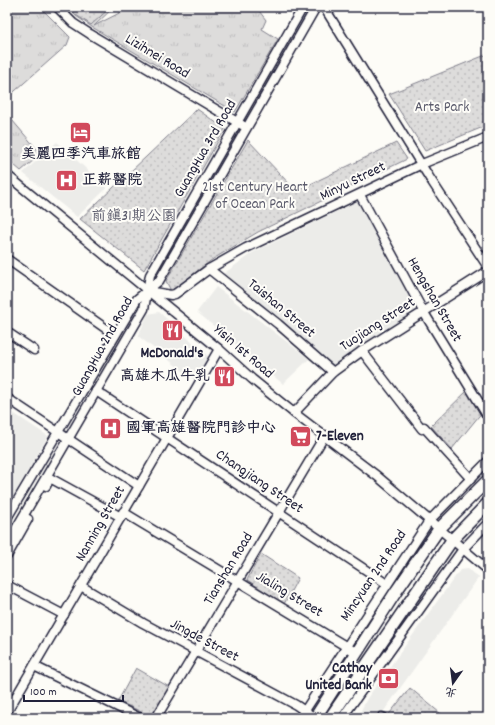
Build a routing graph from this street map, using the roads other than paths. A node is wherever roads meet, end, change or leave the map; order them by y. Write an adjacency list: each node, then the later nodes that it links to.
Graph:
1 (57, 7): 5 (street, Lizihnei Road)
2 (303, 7): 5 (street, GuangHua 3rd Road)
3 (316, 7): 6 (street, GuangHua 3rd Road)
4 (324, 7): 8 (street)
5 (238, 122): 6 (street, Lizihnei Road); 15 (street, GuangHua 3rd Road)
6 (246, 127): 15 (street, GuangHua 3rd Road)
7 (488, 138): 8 (street, Minyu Street)
8 (422, 164): 10 (street, Minyu Street); 12 (street)
9 (7, 175): 15 (street, Yisin 1st Road)
10 (360, 195): 13 (street, Minyu Street); 16 (street, Hengshan Street)
11 (7, 259): 18 (street)
12 (488, 268)
13 (209, 269): 15 (street, Minyu Street); 22 (street, Taishan Street)
14 (488, 271): 16 (street, Tuojiang Street)
15 (147, 290): 18 (street, GuangHua 2nd Road); 19 (street, Yisin 1st Road); 23 (street, GuangHua 2nd Road)
16 (423, 312): 21 (street, Tuojiang Street); 26 (street, Hengshan Street)
17 (7, 332): 20 (street)
18 (115, 335): 27 (street, GuangHua 2nd Road)
19 (219, 349): 25 (street, Yisin 1st Road); 29 (street, Nanning Street)
20 (34, 350)
21 (362, 351): 22 (street, Tuojiang Street); 33 (street)
22 (333, 372): 25 (street, Tuojiang Street)
23 (96, 391): 29 (street, Changjiang Street); 30 (street, GuangHua 2nd Road)
24 (7, 398): 27 (street)
25 (294, 413): 28 (street, Yisin 1st Road)
26 (488, 417)
27 (58, 432): 30 (street); 37 (street, GuangHua 2nd Road)
28 (325, 435): 39 (street, Tianshan Road); 42 (street, Yisin 1st Road)
29 (168, 437): 35 (street, Nanning Street); 39 (street, Changjiang Street)
30 (70, 440): 32 (street); 35 (street); 38 (street, GuangHua 2nd Road)
31 (488, 461): 33 (street, Mincyuan 2nd Road)
32 (50, 478): 40 (street, Jialing Street); 48 (street)
33 (471, 479): 42 (street, Mincyuan 2nd Road)
34 (488, 480): 44 (main road, Mincyuan 2nd Road)
35 (139, 486): 40 (street, Nanning Street)
36 (488, 503): 45 (main road)
37 (14, 506): 38 (street); 41 (street, GuangHua 2nd Road)
38 (26, 512): 46 (street, GuangHua 2nd Road)
39 (279, 512): 50 (street, Tianshan Road); 51 (street, Changjiang Street)
40 (122, 515): 50 (street, Jialing Street); 53 (street, Nanning Street)
41 (7, 518)
42 (429, 521): 44 (street, Yisin 1st Road); 51 (street, Mincyuan 2nd Road)
43 (488, 523): 47 (street)
44 (439, 529): 45 (street, Yisin 1st Road); 57 (main road, Mincyuan 2nd Road)
45 (452, 540): 47 (street, Yisin 1st Road); 64 (main road)
46 (7, 544)
47 (463, 549): 49 (street, Yisin 1st Road); 65 (street)
48 (7, 556)
49 (488, 570)
50 (238, 581): 55 (street, Jialing Street); 56 (street, Tianshan Road)
51 (386, 584): 55 (street, Mincyuan 2nd Road)
52 (7, 585): 54 (street)
53 (81, 586): 54 (street, Nanning Street); 56 (street, Jingde Street)
54 (64, 615): 58 (street, Nanning Street)
55 (346, 646): 57 (street, Jialing Street); 60 (street, Mincyuan 2nd Road)
56 (196, 652): 60 (street, Jingde Street); 62 (street, Tianshan Road)
57 (357, 653): 63 (main road, Mincyuan 2nd Road)
58 (34, 666): 59 (street, Nanning Street); 61 (street)
59 (7, 712)
60 (302, 714): 63 (street, Jingde Street)
61 (140, 718)
62 (156, 718)
63 (315, 718)
64 (330, 718)
65 (342, 718)

